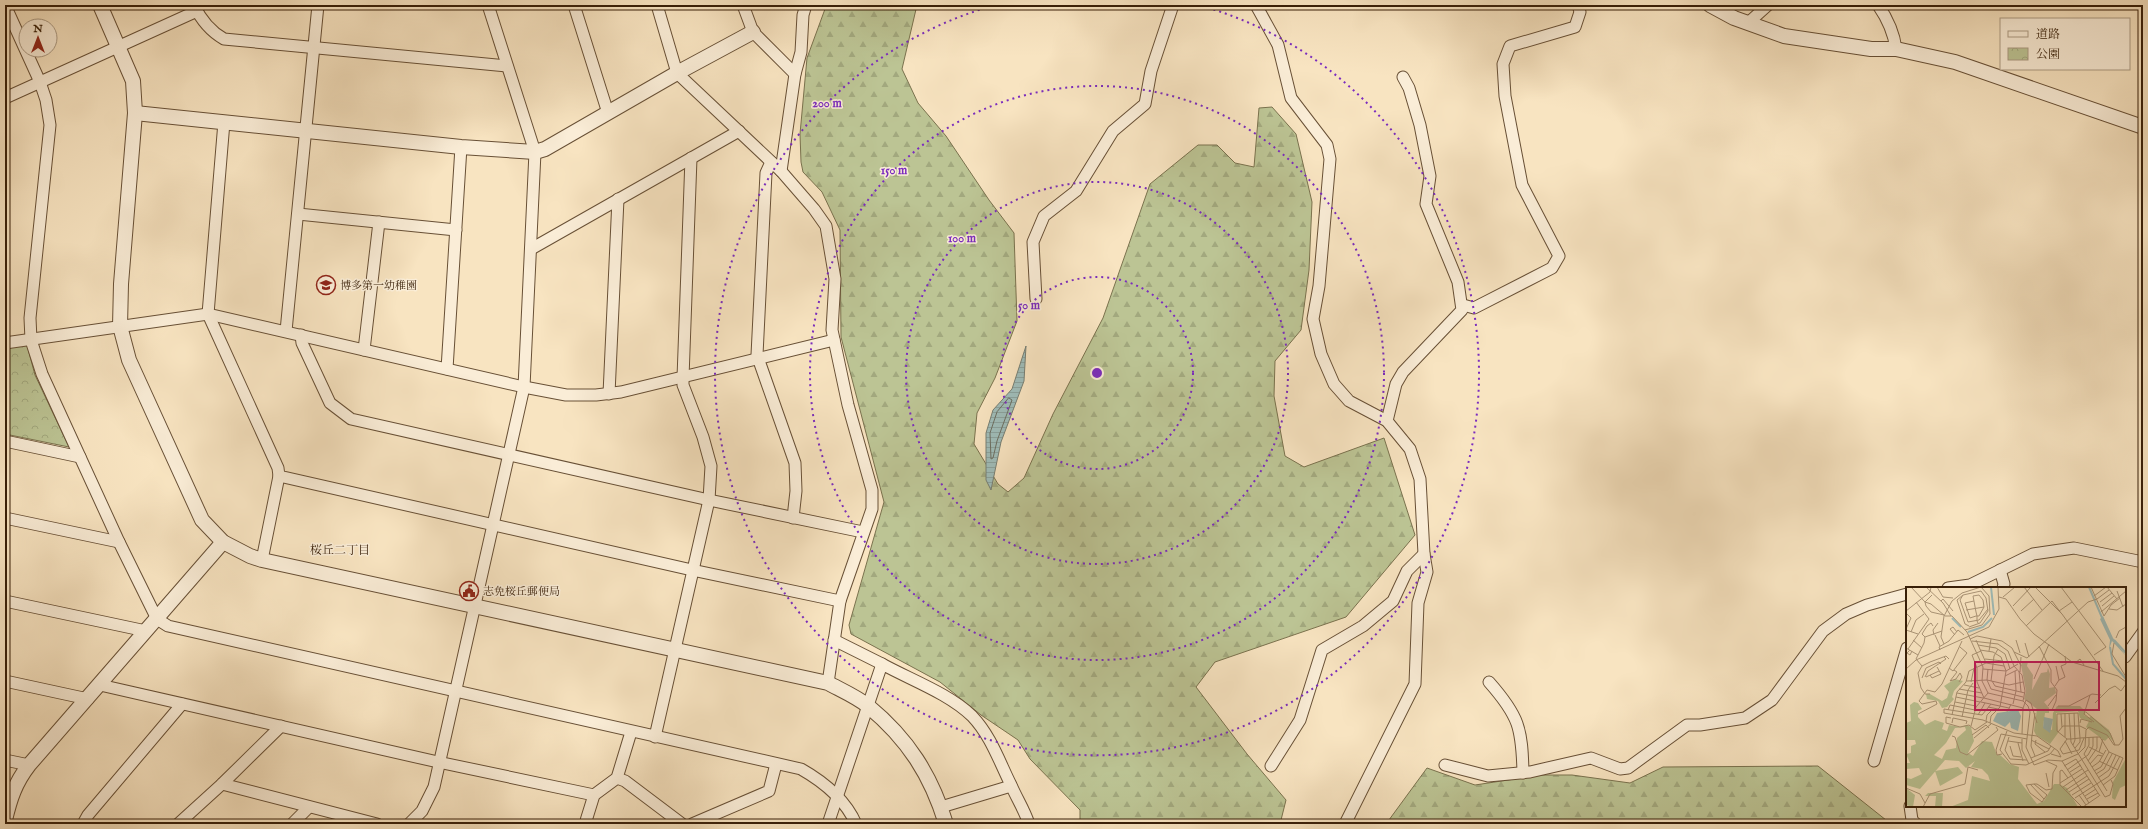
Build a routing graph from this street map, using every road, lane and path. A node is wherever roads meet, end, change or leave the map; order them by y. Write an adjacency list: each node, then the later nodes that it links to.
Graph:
1 (5, 5): 25 (street)
2 (100, 5): 18 (street)
3 (318, 5): 19 (street)
4 (488, 5): 21 (street)
5 (574, 5): 27 (street)
6 (657, 5): 22 (street)
7 (742, 5): 17 (street)
8 (806, 5): 23 (street)
9 (1173, 5): 43 (street)
10 (1256, 5): 58 (street)
11 (1578, 5): 44 (street)
12 (1710, 5): 16 (street)
13 (1768, 5): 16 (street)
14 (1878, 5): 20 (street)
15 (195, 8): 18 (street); 19 (street)
16 (1748, 23): 20 (street)
17 (753, 32): 22 (street); 23 (street)
18 (119, 47): 25 (street); 28 (street)
19 (314, 48): 21 (street); 31 (street)
20 (1896, 49): 30 (street)
21 (507, 66): 34 (street)
22 (677, 73): 27 (street); 32 (street)
23 (795, 74): 37 (street)
24 (1403, 77): 44 (street)
25 (40, 82): 26 (street); 49 (street)
26 (5, 98)
27 (608, 113): 34 (street)
28 (135, 114): 29 (street); 46 (street)
29 (224, 122): 31 (street); 45 (street)
30 (2143, 127)
31 (306, 130): 33 (street); 39 (street)
32 (739, 132): 35 (street); 36 (street)
33 (460, 146): 34 (street); 41 (street)
34 (535, 152): 42 (street)
35 (691, 158): 38 (street); 55 (street)
36 (771, 162): 37 (street); 53 (street)
37 (781, 171): 50 (street)
38 (618, 200): 42 (street); 57 (street)
39 (298, 214): 40 (street); 47 (street)
40 (379, 222): 41 (street); 52 (street)
41 (456, 230): 54 (street)
42 (531, 249): 56 (street)
43 (1036, 299)
44 (1463, 305): 58 (street)
45 (208, 314): 46 (street); 47 (street); 62 (street)
46 (120, 326): 49 (street); 69 (street)
47 (286, 332): 48 (street)
48 (301, 335): 52 (street); 61 (street)
49 (31, 340): 51 (street); 60 (street)
50 (834, 340): 53 (street); 67 (street)
51 (5, 343)
52 (364, 350): 54 (street)
53 (758, 359): 55 (street); 65 (street)
54 (447, 369): 56 (street)
55 (683, 378): 57 (street); 63 (street)
56 (524, 387): 57 (street); 61 (street)
57 (609, 394)
58 (1387, 421): 70 (street)
59 (5, 441): 60 (street)
60 (80, 456): 68 (street)
61 (508, 456): 63 (street); 66 (street)
62 (280, 476): 66 (street); 71 (street)
63 (709, 500): 65 (street); 73 (street)
64 (5, 518): 68 (street)
65 (793, 518): 67 (street)
66 (493, 524): 73 (street); 80 (street)
67 (863, 532): 79 (street)
68 (119, 542): 81 (street)
69 (223, 542): 71 (street); 81 (street)
70 (1424, 554): 107 (street); 130 (street)
71 (262, 560): 80 (street)
72 (2143, 562): 74 (street)
73 (692, 570): 79 (street); 85 (street)
74 (2000, 570): 75 (street); 76 (street)
75 (1955, 587)
76 (2003, 587)
77 (1906, 594): 108 (street)
78 (5, 601): 82 (street)
79 (840, 601): 84 (street)
80 (474, 605): 85 (street); 94 (street)
81 (157, 619): 82 (street); 94 (street)
82 (146, 631): 93 (street)
83 (2143, 632): 87 (street)
84 (834, 640): 88 (street); 92 (street)
85 (674, 650): 92 (street); 100 (street)
86 (1906, 654): 89 (street)
87 (2126, 656)
88 (882, 664): 97 (street); 111 (street)
89 (1903, 674): 102 (street)
90 (5, 681): 95 (street)
91 (1489, 682): 108 (street)
92 (828, 683): 97 (street)
93 (100, 685): 95 (street); 96 (street)
94 (454, 691): 99 (street); 103 (street)
95 (88, 699): 105 (street)
96 (182, 704): 98 (street); 118 (street)
97 (867, 705): 113 (street); 115 (street)
98 (281, 726): 103 (street); 110 (street)
99 (631, 732): 100 (street); 109 (street)
100 (655, 737): 104 (street)
101 (5, 760): 105 (street)
102 (1874, 761)
103 (438, 762): 112 (street); 122 (street)
104 (776, 764): 113 (street); 125 (street)
105 (29, 765): 117 (street)
106 (1445, 765): 108 (street)
107 (1271, 766)
108 (1524, 773)
109 (617, 778): 112 (street); 124 (street)
110 (222, 784): 114 (street); 119 (street)
111 (1011, 786): 115 (street); 129 (street)
112 (594, 795): 123 (street)
113 (837, 796): 126 (street); 127 (street)
114 (309, 807): 120 (street); 121 (street)
115 (941, 807): 128 (street)
116 (1910, 807): 131 (street)
117 (5, 820)
118 (83, 824)
119 (178, 824)
120 (292, 824)
121 (377, 824)
122 (409, 824)
123 (585, 824)
124 (682, 824)
125 (692, 824)
126 (828, 824)
127 (856, 824)
128 (946, 824)
129 (1029, 824)
130 (1345, 824)
131 (1916, 824)

